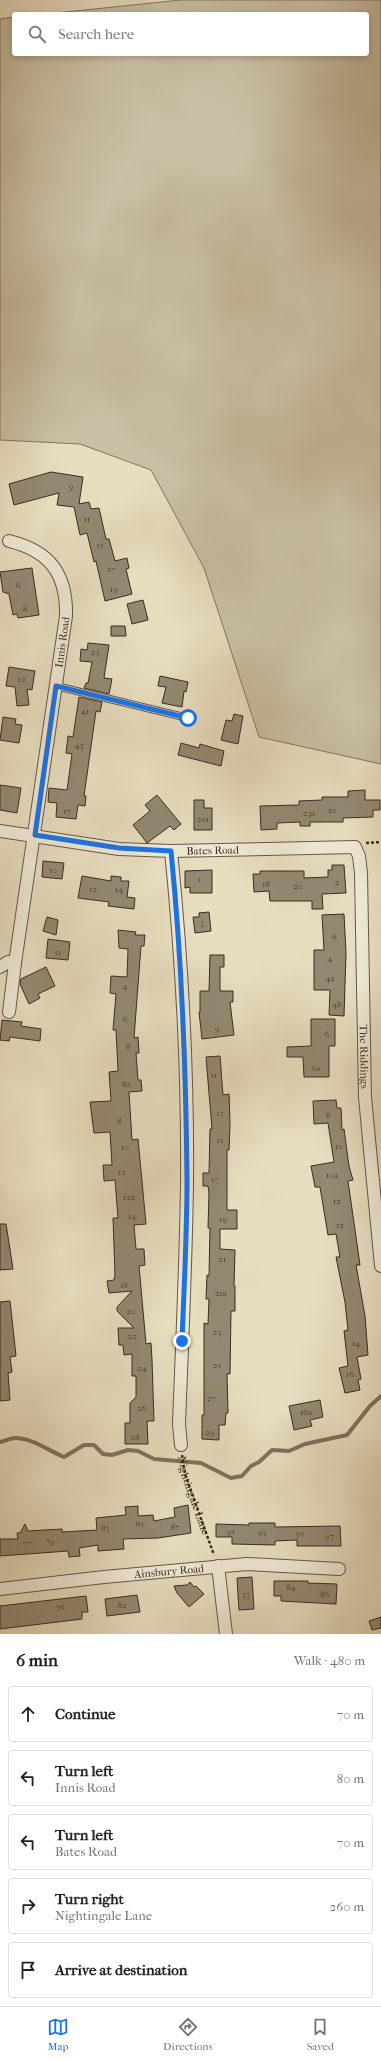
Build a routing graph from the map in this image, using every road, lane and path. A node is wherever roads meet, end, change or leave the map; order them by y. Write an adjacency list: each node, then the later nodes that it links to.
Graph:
1 (8, 541): 2 (street, Innis Road)
2 (56, 686): 3 (lane); 5 (street, Innis Road)
3 (188, 718)
4 (0, 831): 5 (street, Bates Road)
5 (35, 835): 7 (street, Bates Road); 8 (street, Innis Road)
6 (355, 847): 7 (street, Bates Road); 11 (street, The Riddings)
7 (171, 851): 12 (street, Nightingale Lane)
8 (14, 963): 9 (street); 10 (street, Innis Road)
9 (0, 967)
10 (9, 1012)
11 (381, 1266)
12 (180, 1445): 13 (path, Nightingale Lane)
13 (218, 1566): 14 (street, Ainsbury Road); 15 (street, Ainsbury Road); 16 (street)
14 (339, 1569)
15 (0, 1589)
16 (226, 1634)

